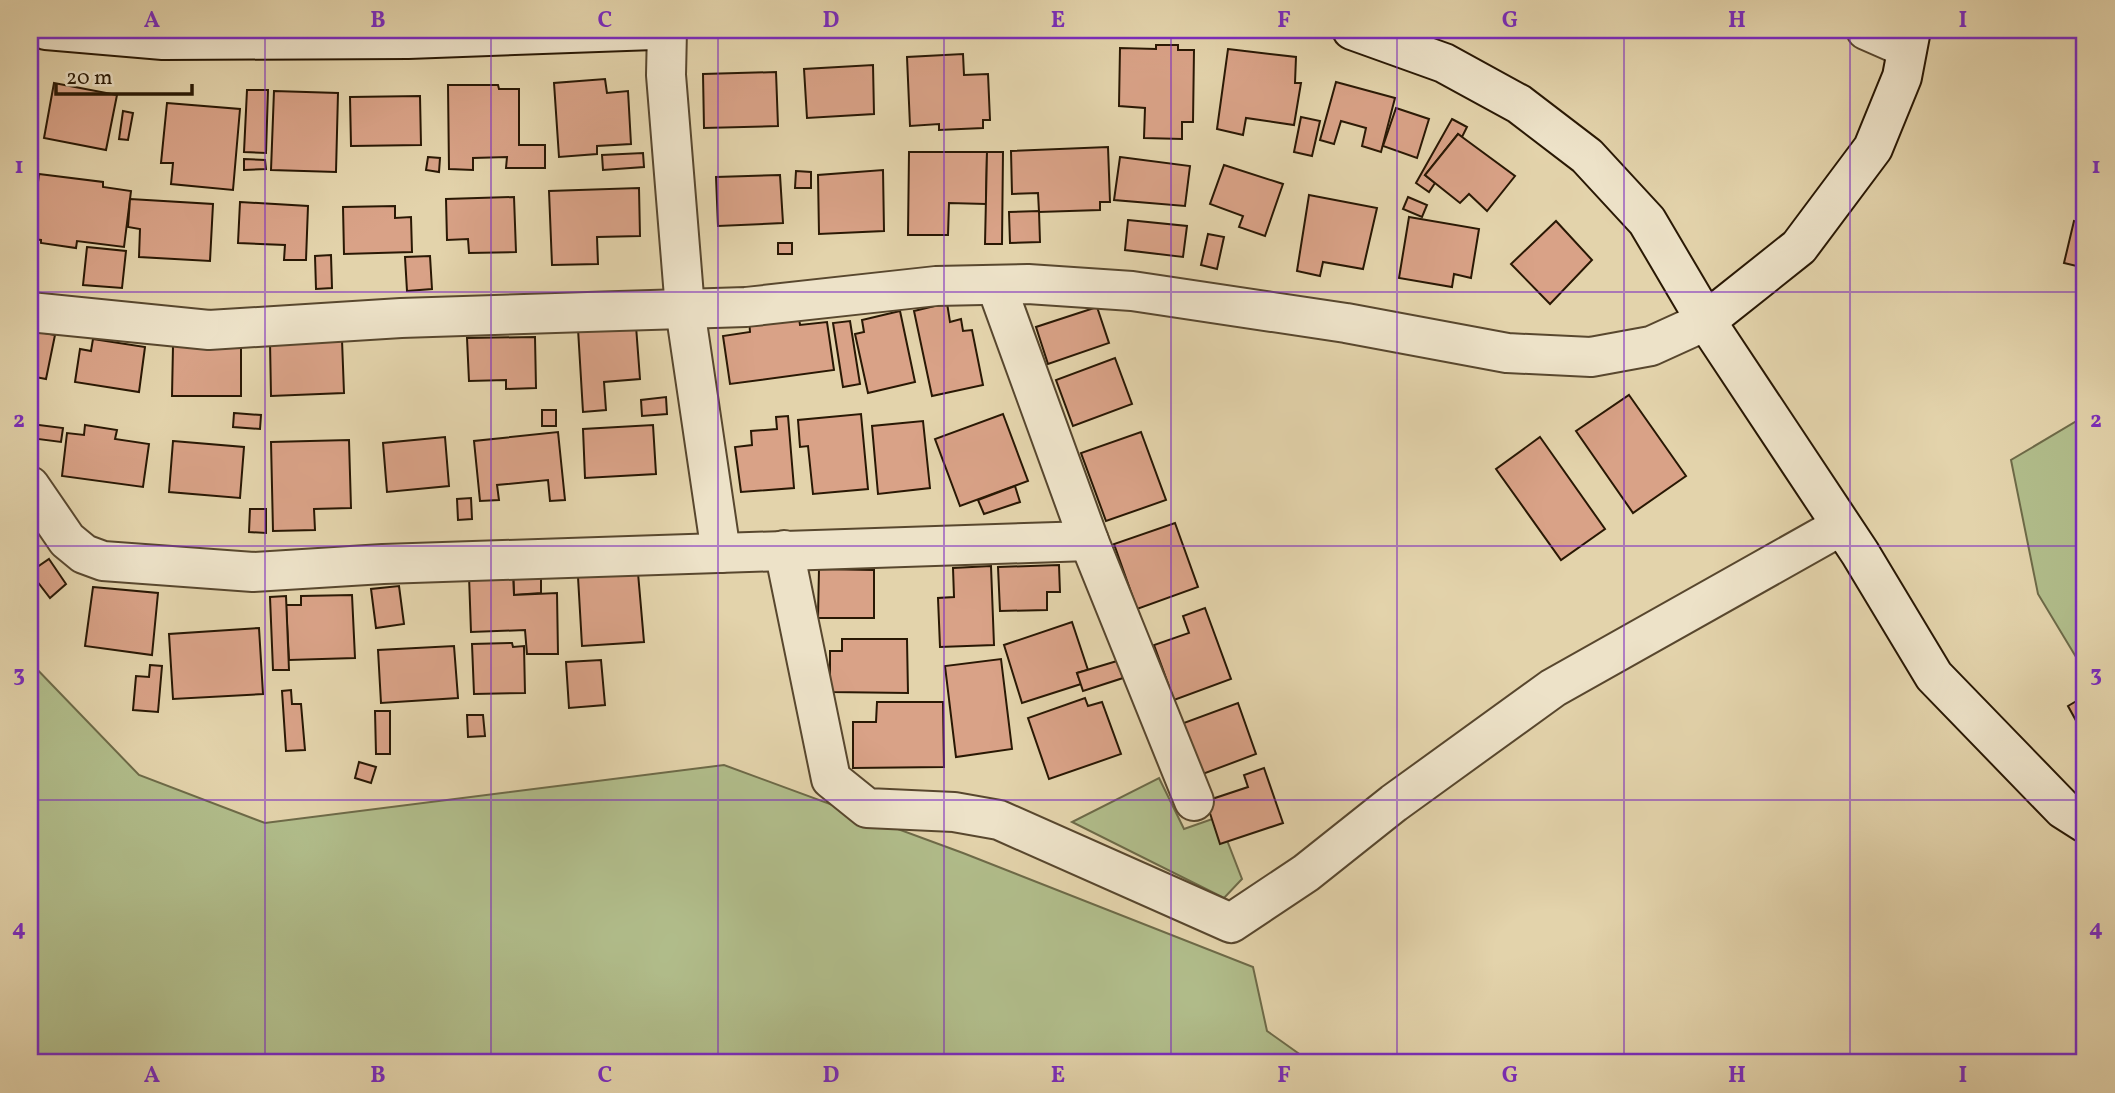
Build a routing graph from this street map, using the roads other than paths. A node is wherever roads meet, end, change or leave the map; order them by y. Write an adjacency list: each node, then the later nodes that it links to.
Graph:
1 (46, 30): 2 (street)
2 (654, 30)
3 (667, 30): 8 (street)
4 (1866, 30): 6 (street)
5 (1371, 33): 10 (street)
6 (1909, 39): 10 (street)
7 (996, 285): 8 (street); 10 (street); 13 (street)
8 (685, 309): 9 (street); 15 (street)
9 (30, 312)
10 (1706, 321): 12 (street)
11 (30, 486): 15 (street)
12 (1841, 526): 14 (street); 17 (street)
13 (1089, 541): 14 (street); 16 (street)
14 (784, 550): 15 (street)
15 (721, 553)
16 (1194, 801)
17 (2085, 823)

